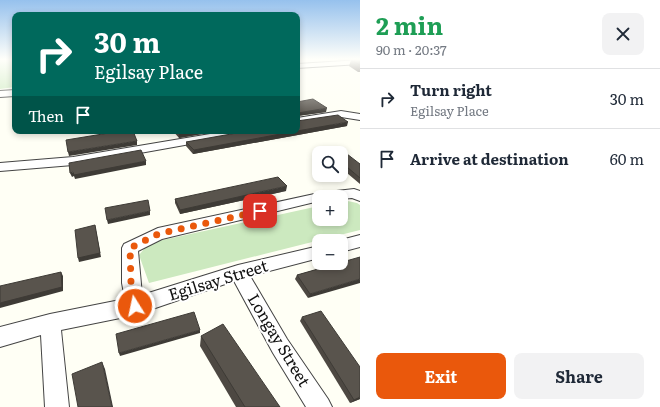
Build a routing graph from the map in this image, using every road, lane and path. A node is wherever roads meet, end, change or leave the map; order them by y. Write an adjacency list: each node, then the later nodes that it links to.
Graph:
1 (12, 92): 2 (street)
2 (0, 94)
3 (360, 117): 4 (street)
4 (300, 121)
5 (229, 134): 6 (street)
6 (0, 167)
7 (348, 194): 8 (street)
8 (360, 197)
9 (312, 199): 14 (street)
10 (360, 242): 11 (street)
11 (348, 245)
12 (312, 254): 13 (street, Egilsay Street)
13 (238, 272): 14 (street, Egilsay Street); 18 (street, Longay Street)
14 (135, 306): 15 (street, Egilsay Street)
15 (50, 323): 16 (street, Egilsay Street); 17 (street)
16 (0, 337)
17 (57, 407)
18 (320, 407)

